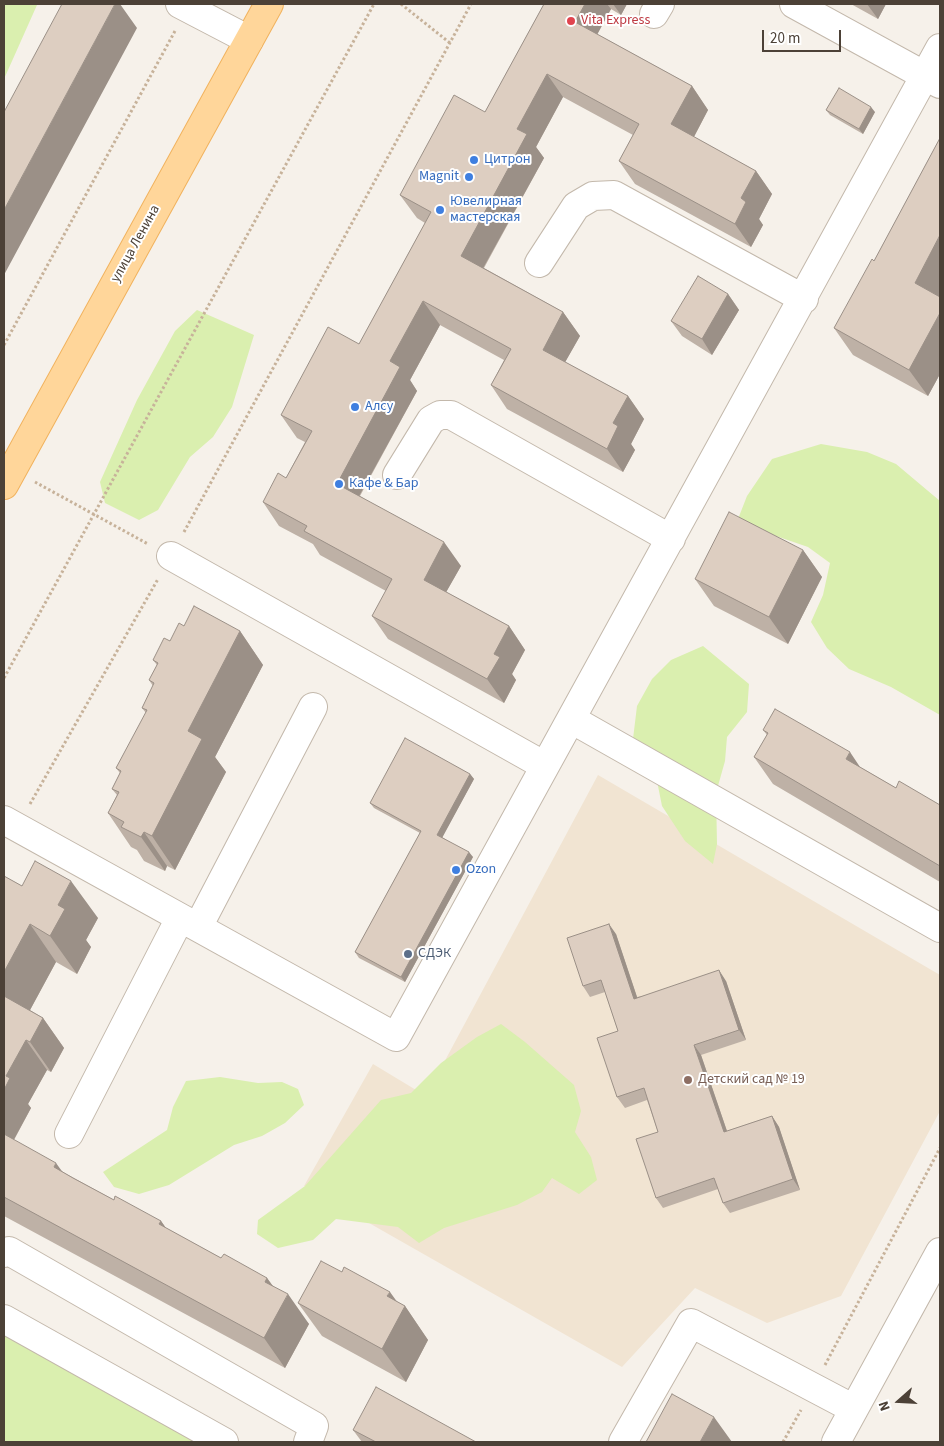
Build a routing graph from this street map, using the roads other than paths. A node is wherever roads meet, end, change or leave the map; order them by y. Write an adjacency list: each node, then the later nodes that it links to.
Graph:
1 (269, 4): 4 (main road, улица Ленина)
2 (794, 4): 6 (street)
3 (184, 6): 4 (street)
4 (249, 40): 10 (main road, улица Ленина)
5 (940, 48): 6 (street)
6 (932, 80): 8 (street)
7 (539, 263): 8 (street)
8 (804, 298): 11 (street)
9 (397, 475): 11 (street)
10 (8, 477)
11 (671, 539): 14 (street)
12 (171, 556): 15 (street)
13 (313, 707): 17 (street)
14 (571, 719): 15 (street); 18 (street)
15 (546, 766): 17 (street)
16 (10, 823): 17 (street)
17 (189, 923): 19 (street)
18 (940, 928)
19 (69, 1134)
20 (940, 1252): 23 (street)
21 (4, 1253): 25 (street)
22 (4, 1319): 24 (street)
23 (854, 1409): 26 (street); 27 (street)
24 (224, 1442)
25 (308, 1442)
26 (623, 1442)
27 (836, 1442)

